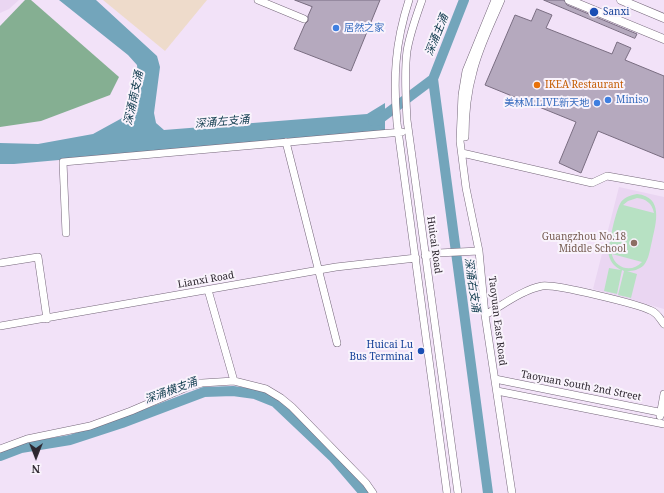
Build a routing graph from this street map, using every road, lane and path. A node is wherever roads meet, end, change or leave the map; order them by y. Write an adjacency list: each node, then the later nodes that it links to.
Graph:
1 (258, 0): 9 (street)
2 (409, 0): 11 (street, Huicai Road)
3 (422, 0): 12 (street, Huicai Road)
4 (495, 0): 14 (street, Taoyuan East Road)
5 (501, 0): 14 (street, Taoyuan East Road)
6 (569, 0): 10 (main road)
7 (621, 0): 8 (main road)
8 (664, 18)
9 (304, 19)
10 (664, 39)
11 (398, 132): 12 (street); 13 (street); 16 (street, Huicai Road)
12 (408, 132): 15 (street, Huicai Road)
13 (286, 142): 18 (street); 23 (street)
14 (462, 153): 17 (street); 19 (street, Taoyuan East Road)
15 (412, 163): 16 (street); 20 (street, Huicai Road)
16 (403, 165): 21 (street, Huicai Road)
17 (664, 186)
18 (66, 233)
19 (479, 251): 20 (street); 25 (street, Taoyuan East Road)
20 (425, 256): 39 (street, Huicai Road)
21 (416, 258): 23 (street, Lianxi Road); 38 (street, Huicai Road)
22 (0, 263): 26 (street)
23 (318, 270): 24 (street, Lianxi Road); 29 (street)
24 (208, 290): 26 (street, Lianxi Road); 31 (street)
25 (485, 315): 27 (street); 30 (street, Taoyuan East Road)
26 (46, 319): 28 (street, Lianxi Road)
27 (664, 324)
28 (0, 326)
29 (336, 343)
30 (495, 379): 32 (street, Taoyuan East Road); 34 (street, Taoyuan South 2nd Street)
31 (234, 381): 36 (street); 37 (street)
32 (497, 391): 35 (street, Taoyuan South 2nd Street); 40 (street, Taoyuan East Road)
33 (664, 394): 34 (street)
34 (662, 413): 35 (street)
35 (662, 423)
36 (0, 449)
37 (373, 493)
38 (447, 493)
39 (458, 493)
40 (512, 493)

